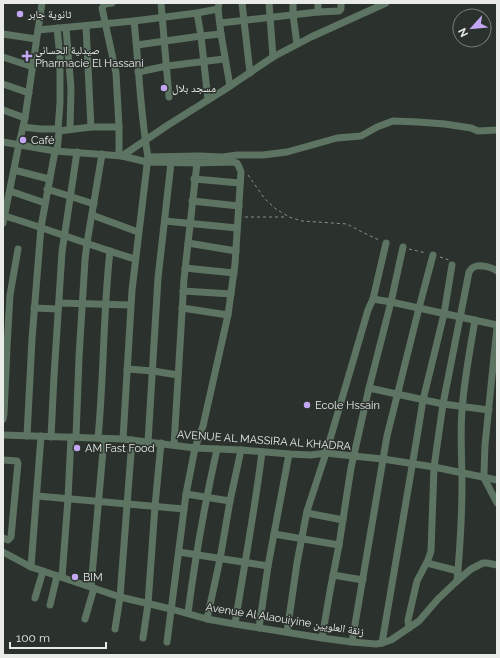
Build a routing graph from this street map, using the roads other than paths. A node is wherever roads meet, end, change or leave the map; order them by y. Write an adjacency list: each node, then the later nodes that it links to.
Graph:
1 (42, 3): 23 (street)
2 (112, 3): 19 (street)
3 (161, 3): 14 (street)
4 (242, 3): 16 (street)
5 (269, 3): 15 (street)
6 (293, 3): 13 (street)
7 (318, 3): 11 (street)
8 (341, 3): 11 (street)
9 (386, 3): 29 (street)
10 (218, 6): 12 (street); 18 (street)
11 (318, 12): 13 (street)
12 (197, 14): 14 (street); 26 (street)
13 (293, 15): 15 (street); 29 (street)
14 (162, 17): 17 (street); 28 (street)
15 (270, 18): 16 (street); 32 (street)
16 (243, 20): 18 (street); 38 (street)
17 (134, 21): 19 (street); 30 (street)
18 (220, 23): 25 (street)
19 (105, 24): 20 (street); 48 (street)
20 (86, 26): 22 (street); 47 (street)
21 (57, 28): 22 (street); 23 (street); 50 (street)
22 (66, 28): 49 (street)
23 (38, 30): 27 (street)
24 (3, 34): 27 (street)
25 (221, 34): 26 (street); 33 (street)
26 (201, 36): 28 (street); 34 (street)
27 (36, 39): 36 (street)
28 (165, 42): 30 (street); 35 (street)
29 (297, 44): 32 (street)
30 (137, 45): 37 (street)
31 (3, 57): 36 (street)
32 (274, 57): 38 (street)
33 (224, 59): 34 (street); 40 (street)
34 (204, 61): 35 (street); 43 (street)
35 (166, 66): 37 (street); 42 (street)
36 (33, 67): 41 (street)
37 (138, 72): 52 (street)
38 (250, 73): 40 (street)
39 (3, 84): 41 (street)
40 (230, 86): 43 (street)
41 (29, 92): 45 (street)
42 (169, 97)
43 (208, 100): 52 (street)
44 (3, 110): 45 (street)
45 (25, 118): 46 (street)
46 (23, 127): 50 (street); 54 (street)
47 (91, 127): 48 (street); 49 (street)
48 (119, 127): 58 (street)
49 (70, 129): 50 (street)
50 (58, 130): 55 (street)
51 (497, 130): 59 (street)
52 (145, 140): 58 (street); 59 (street)
53 (3, 142): 54 (street)
54 (19, 144): 55 (street); 62 (street)
55 (56, 151): 56 (street); 63 (street)
56 (77, 152): 57 (street); 68 (street)
57 (102, 154): 58 (street); 71 (street)
58 (121, 156): 59 (street)
59 (147, 159): 60 (street); 79 (street)
60 (171, 163): 61 (street); 75 (street)
61 (197, 163): 64 (street); 65 (street)
62 (14, 170): 63 (street); 67 (street)
63 (49, 179): 66 (street)
64 (194, 179): 65 (street); 69 (street)
65 (240, 183): 72 (street)
66 (47, 189): 68 (street); 70 (street)
67 (10, 191): 70 (street); 74 (street)
68 (71, 196): 71 (street); 80 (street)
69 (192, 201): 72 (street); 76 (street)
70 (45, 203): 77 (street)
71 (94, 204): 73 (street)
72 (239, 206): 78 (street)
73 (92, 216): 79 (street); 82 (street)
74 (4, 219): 77 (street)
75 (165, 221): 76 (street); 112 (street)
76 (190, 223): 78 (street); 83 (street)
77 (41, 227): 80 (street); 102 (street)
78 (237, 228): 87 (street)
79 (138, 232): 89 (street)
80 (64, 235): 82 (street); 101 (street)
81 (386, 242): 96 (street)
82 (87, 243): 86 (street); 98 (street)
83 (188, 243): 87 (street); 91 (street)
84 (403, 247): 97 (street)
85 (18, 249): 120 (street)
86 (110, 251): 89 (street); 99 (street)
87 (236, 251): 93 (street)
88 (432, 255): 104 (street)
89 (135, 259): 100 (street)
90 (452, 265): 105 (street)
91 (185, 268): 93 (street); 94 (street)
92 (497, 271): 107 (street)
93 (234, 273): 95 (street)
94 (183, 290): 95 (street); 103 (street)
95 (231, 294): 106 (street)
96 (372, 299): 97 (street); 136 (street)
97 (391, 302): 104 (street); 114 (street)
98 (82, 304): 99 (street); 101 (street); 125 (street)
99 (106, 305): 100 (street); 126 (street)
100 (130, 305): 111 (street)
101 (58, 306): 102 (street); 124 (street)
102 (34, 308): 122 (street)
103 (182, 308): 106 (street); 113 (street)
104 (418, 308): 105 (street); 115 (street)
105 (444, 314): 107 (street); 116 (street)
106 (228, 315): 132 (street)
107 (461, 317): 108 (street); 117 (street)
108 (475, 320): 109 (street); 118 (street)
109 (497, 326): 110 (street)
110 (496, 347): 119 (street)
111 (127, 369): 112 (street); 127 (street)
112 (153, 372): 113 (street); 129 (street)
113 (178, 375): 131 (street)
114 (369, 388): 115 (street); 138 (street)
115 (398, 394): 116 (street); 139 (street)
116 (423, 400): 117 (street); 141 (street)
117 (443, 404): 118 (street); 142 (street)
118 (462, 407): 119 (street); 143 (street)
119 (489, 410): 144 (street)
120 (3, 419)
121 (3, 435): 122 (street, AVENUE AL MASSIRA AL KHADRA)
122 (27, 436): 123 (street, AVENUE AL MASSIRA AL KHADRA)
123 (41, 436): 124 (street, AVENUE AL MASSIRA AL KHADRA); 147 (street)
124 (51, 437): 125 (street, AVENUE AL MASSIRA AL KHADRA)
125 (74, 437): 126 (street, AVENUE AL MASSIRA AL KHADRA); 149 (street)
126 (101, 438): 127 (street, AVENUE AL MASSIRA AL KHADRA); 151 (street)
127 (123, 440): 128 (street, AVENUE AL MASSIRA AL KHADRA)
128 (132, 440): 129 (street, AVENUE AL MASSIRA AL KHADRA); 153 (street)
129 (148, 442): 130 (street, AVENUE AL MASSIRA AL KHADRA)
130 (161, 443): 131 (street, AVENUE AL MASSIRA AL KHADRA); 154 (street)
131 (174, 445): 132 (street, AVENUE AL MASSIRA AL KHADRA)
132 (195, 448): 133 (street, AVENUE AL MASSIRA AL KHADRA); 146 (street)
133 (217, 449): 134 (street, AVENUE AL MASSIRA AL KHADRA); 148 (street)
134 (241, 450): 135 (street, AVENUE AL MASSIRA AL KHADRA); 150 (street)
135 (262, 452): 137 (street, AVENUE AL MASSIRA AL KHADRA); 166 (street)
136 (326, 453): 137 (street, AVENUE AL MASSIRA AL KHADRA); 138 (street, AVENUE AL MASSIRA AL KHADRA); 156 (street)
137 (289, 454): 158 (street)
138 (353, 456): 139 (street, AVENUE AL MASSIRA AL KHADRA); 157 (street)
139 (383, 459): 141 (street, AVENUE AL MASSIRA AL KHADRA); 175 (street)
140 (3, 460): 159 (street)
141 (412, 464): 142 (street, AVENUE AL MASSIRA AL KHADRA); 195 (street)
142 (434, 467): 143 (street, AVENUE AL MASSIRA AL KHADRA); 167 (street)
143 (462, 473): 144 (street, AVENUE AL MASSIRA AL KHADRA); 172 (street)
144 (484, 478): 145 (street, AVENUE AL MASSIRA AL KHADRA); 152 (street)
145 (497, 480)
146 (186, 494): 148 (street); 155 (street)
147 (37, 496): 149 (street); 170 (street)
148 (207, 497): 150 (street); 164 (street)
149 (68, 499): 151 (street); 174 (street)
150 (230, 501): 165 (street)
151 (99, 502): 153 (street); 177 (street)
152 (497, 503)
153 (127, 504): 154 (street); 178 (street)
154 (155, 506): 155 (street); 180 (street)
155 (184, 509): 163 (street)
156 (307, 513): 157 (street); 160 (street)
157 (343, 520): 161 (street)
158 (274, 534): 160 (street); 169 (street)
159 (3, 538)
160 (301, 539): 161 (street); 190 (street)
161 (339, 545): 173 (street)
162 (3, 552): 170 (street, Avenue Al Alaouiyine زنقة العلويين)
163 (179, 552): 164 (street); 182 (street)
164 (196, 555): 165 (street); 183 (street)
165 (220, 558): 166 (street); 185 (street)
166 (244, 562): 169 (street); 186 (street)
167 (427, 563): 172 (street); 188 (street)
168 (497, 565): 176 (street)
169 (268, 566): 187 (street)
170 (31, 567): 171 (street, Avenue Al Alaouiyine زنقة العلويين)
171 (43, 571): 174 (street, Avenue Al Alaouiyine زنقة العلويين); 179 (street)
172 (458, 571): 176 (street)
173 (333, 575): 175 (street); 192 (street)
174 (60, 576): 177 (street, Avenue Al Alaouiyine زنقة العلويين); 181 (street)
175 (363, 580): 194 (street)
176 (457, 580): 188 (street)
177 (93, 588): 178 (street, Avenue Al Alaouiyine زنقة العلويين); 184 (street)
178 (120, 597): 180 (street, Avenue Al Alaouiyine زنقة العلويين); 189 (street)
179 (35, 598)
180 (148, 604): 182 (street, Avenue Al Alaouiyine زنقة العلويين); 191 (street)
181 (50, 605)
182 (171, 609): 183 (street, Avenue Al Alaouiyine زنقة العلويين); 193 (street)
183 (188, 613): 185 (street, Avenue Al Alaouiyine زنقة العلويين)
184 (85, 619)
185 (207, 619): 186 (street, Avenue Al Alaouiyine زنقة العلويين)
186 (235, 624): 187 (street, Avenue Al Alaouiyine زنقة العلويين)
187 (259, 628): 190 (street, Avenue Al Alaouiyine زنقة العلويين)
188 (409, 628): 195 (street)
189 (115, 629)
190 (287, 632): 192 (street, Avenue Al Alaouiyine زنقة العلويين)
191 (143, 638)
192 (322, 638): 194 (street, Avenue Al Alaouiyine زنقة العلويين)
193 (167, 642)
194 (352, 642): 195 (street, Avenue Al Alaouiyine زنقة العلويين)
195 (382, 644)

